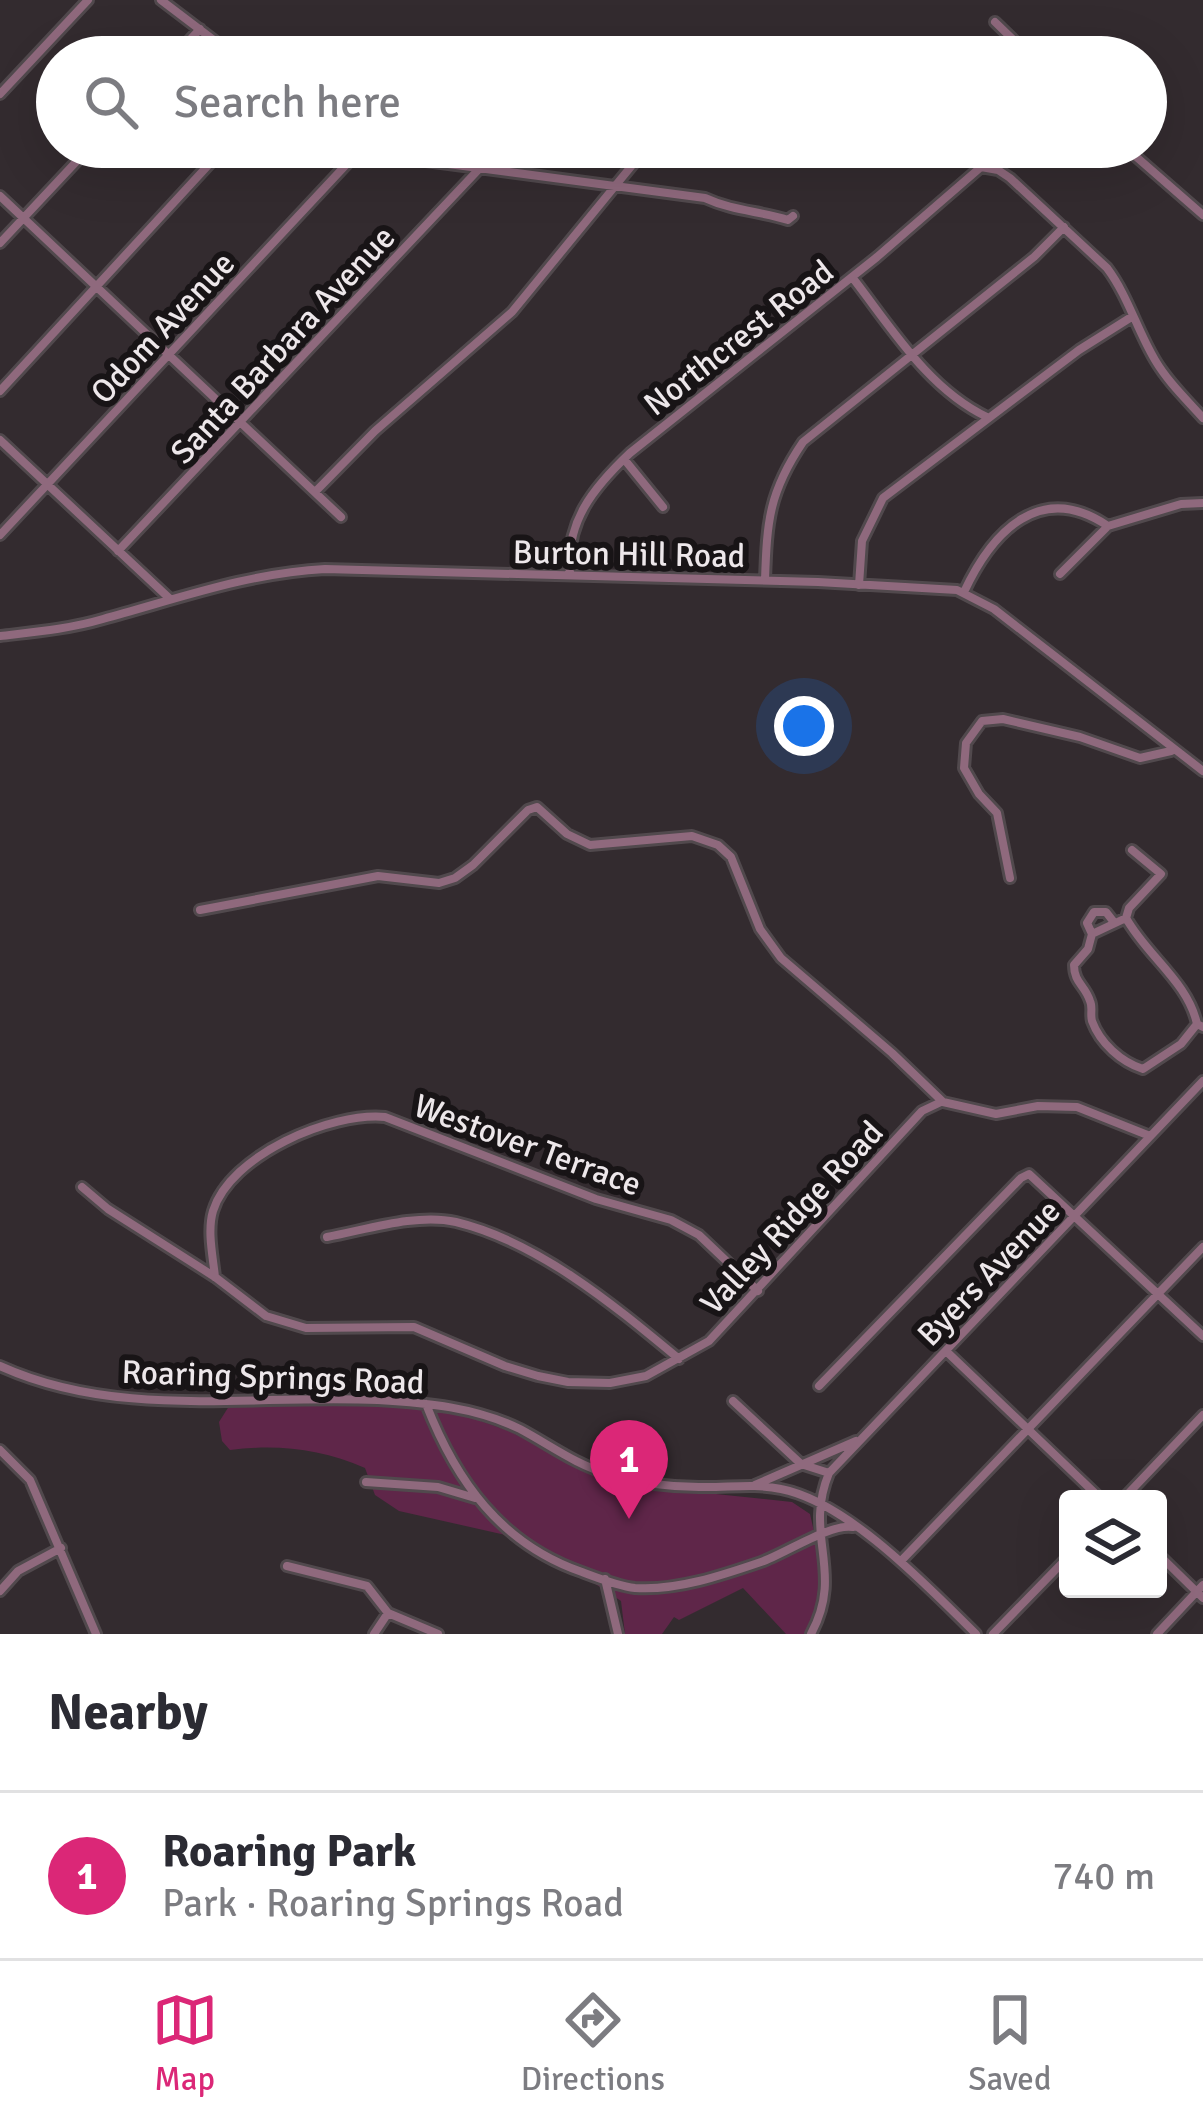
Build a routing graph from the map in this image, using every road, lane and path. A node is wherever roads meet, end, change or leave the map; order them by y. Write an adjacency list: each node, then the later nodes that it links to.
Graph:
1 (88, 0): 5 (street)
2 (161, 0): 4 (street)
3 (995, 22): 8 (street)
4 (200, 29): 6 (street); 7 (street)
5 (54, 36)
6 (194, 36)
7 (209, 36)
8 (1009, 36)
9 (36, 56): 10 (street)
10 (0, 94)
11 (70, 168): 22 (street)
12 (206, 168): 26 (street)
13 (338, 168): 29 (street, Odom Avenue)
14 (474, 168): 17 (street)
15 (629, 168): 18 (street)
16 (1149, 168): 21 (street)
17 (479, 169): 18 (street); 33 (street, Santa Barbara Avenue)
18 (612, 188): 20 (street); 37 (street)
19 (0, 196): 22 (street)
20 (793, 215)
21 (1203, 215)
22 (23, 218): 24 (street); 26 (street)
23 (1064, 227): 25 (street, Northcrest Road); 27 (street); 28 (street)
24 (0, 243)
25 (852, 277): 28 (street); 35 (street, Northcrest Road)
26 (97, 286): 29 (street); 30 (street)
27 (1133, 316): 31 (street); 32 (street)
28 (911, 352): 31 (street); 46 (street)
29 (169, 355): 33 (street); 36 (street, Odom Avenue)
30 (0, 391)
31 (987, 417): 47 (street)
32 (1203, 418)
33 (242, 424): 37 (street); 43 (street, Santa Barbara Avenue)
34 (0, 440): 36 (street)
35 (624, 459): 39 (street); 45 (street, Northcrest Road)
36 (48, 484): 42 (street, Odom Avenue); 43 (street)
37 (315, 492): 40 (street)
38 (1203, 503): 41 (street)
39 (663, 507)
40 (340, 517)
41 (1108, 526): 44 (street); 48 (street)
42 (0, 535)
43 (118, 551): 49 (street)
44 (1060, 574)
45 (570, 575): 46 (street, Burton Hill Road); 49 (street, Burton Hill Road)
46 (765, 580): 47 (street, Burton Hill Road)
47 (859, 584): 48 (street, Burton Hill Road)
48 (964, 592): 51 (street, Burton Hill Road)
49 (169, 598): 50 (street, Burton Hill Road)
50 (0, 636)
51 (1172, 750): 52 (street, Burton Hill Road); 54 (street)
52 (1203, 771)
53 (1132, 850): 56 (street)
54 (1010, 878)
55 (200, 910): 61 (street)
56 (1126, 918): 57 (street); 59 (street)
57 (1113, 921): 58 (street); 58 (street)
58 (1092, 934): 59 (street)
59 (1200, 1025)
60 (1203, 1081): 62 (street, Byers Avenue)
61 (943, 1102): 62 (street); 68 (street, Valley Ridge Road)
62 (1150, 1136): 64 (street, Byers Avenue)
63 (82, 1186): 67 (street, Valley Ridge Road)
64 (1075, 1215): 69 (street); 71 (street, Byers Avenue); 74 (street)
65 (327, 1237): 72 (street)
66 (1203, 1247): 69 (street)
67 (215, 1277): 68 (street, Westover Terrace); 72 (street, Valley Ridge Road)
68 (758, 1291): 72 (street, Valley Ridge Road)
69 (1159, 1293): 70 (street); 78 (street)
70 (1203, 1336)
71 (946, 1351): 78 (street); 79 (street, Byers Avenue)
72 (679, 1360)
73 (0, 1366): 76 (street, Roaring Springs Road)
74 (819, 1386)
75 (734, 1401): 81 (street)
76 (426, 1403): 84 (street, Roaring Springs Road); 87 (street)
77 (1203, 1415): 86 (street)
78 (1028, 1430): 85 (street); 92 (street)
79 (858, 1440): 81 (street); 82 (street, Byers Avenue)
80 (0, 1450): 91 (street)
81 (801, 1464): 82 (street); 84 (street)
82 (829, 1473): 88 (street, Byers Avenue)
83 (366, 1483): 87 (street)
84 (754, 1486): 88 (street, Roaring Springs Road)
85 (1091, 1490)
86 (1132, 1490)
87 (476, 1498): 96 (street)
88 (818, 1502): 89 (street); 90 (street)
89 (854, 1528): 90 (street); 92 (street)
90 (821, 1537): 96 (street); 104 (street)
91 (61, 1548): 97 (street); 100 (street)
92 (901, 1561): 105 (street)
93 (1167, 1562): 98 (street)
94 (287, 1566): 99 (street)
95 (1059, 1566): 106 (street)
96 (605, 1580): 103 (street)
97 (0, 1591)
98 (1201, 1592): 107 (street)
99 (388, 1613): 101 (street); 102 (street)
100 (96, 1634)
101 (374, 1634)
102 (438, 1634)
103 (618, 1634)
104 (811, 1634)
105 (976, 1634)
106 (993, 1634)
107 (1157, 1634)

